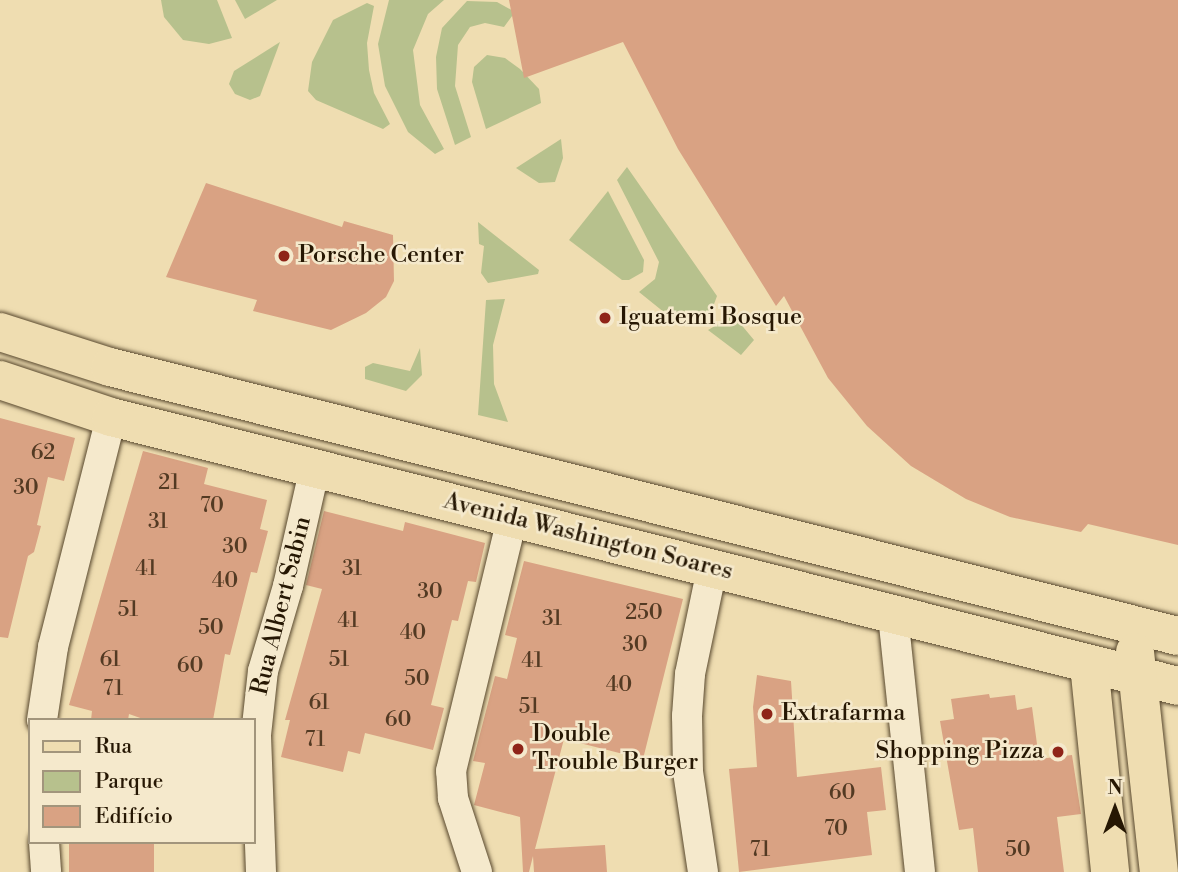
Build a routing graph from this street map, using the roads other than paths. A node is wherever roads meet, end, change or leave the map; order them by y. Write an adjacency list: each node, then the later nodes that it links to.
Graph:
1 (0, 332): 8 (main road, Avenida Washington Soares)
2 (9, 388): 3 (main road, Avenida Washington Soares)
3 (111, 417): 4 (main road, Avenida Washington Soares); 13 (street)
4 (315, 467): 5 (main road, Avenida Washington Soares); 16 (street, Rua Albert Sabin)
5 (512, 518): 6 (main road, Avenida Washington Soares); 17 (street)
6 (712, 569): 7 (main road, Avenida Washington Soares); 18 (street)
7 (894, 615): 10 (main road, Avenida Washington Soares); 19 (street)
8 (1133, 626): 9 (main road, Avenida Washington Soares); 11 (main road)
9 (1178, 636)
10 (1088, 664): 11 (main road, Avenida Washington Soares); 20 (main road)
11 (1138, 676): 12 (main road, Avenida Washington Soares); 21 (main road)
12 (1178, 686)
13 (41, 718)
14 (44, 844): 15 (street)
15 (46, 872)
16 (261, 872)
17 (477, 872)
18 (703, 872)
19 (920, 872)
20 (1110, 872)
21 (1159, 872)

